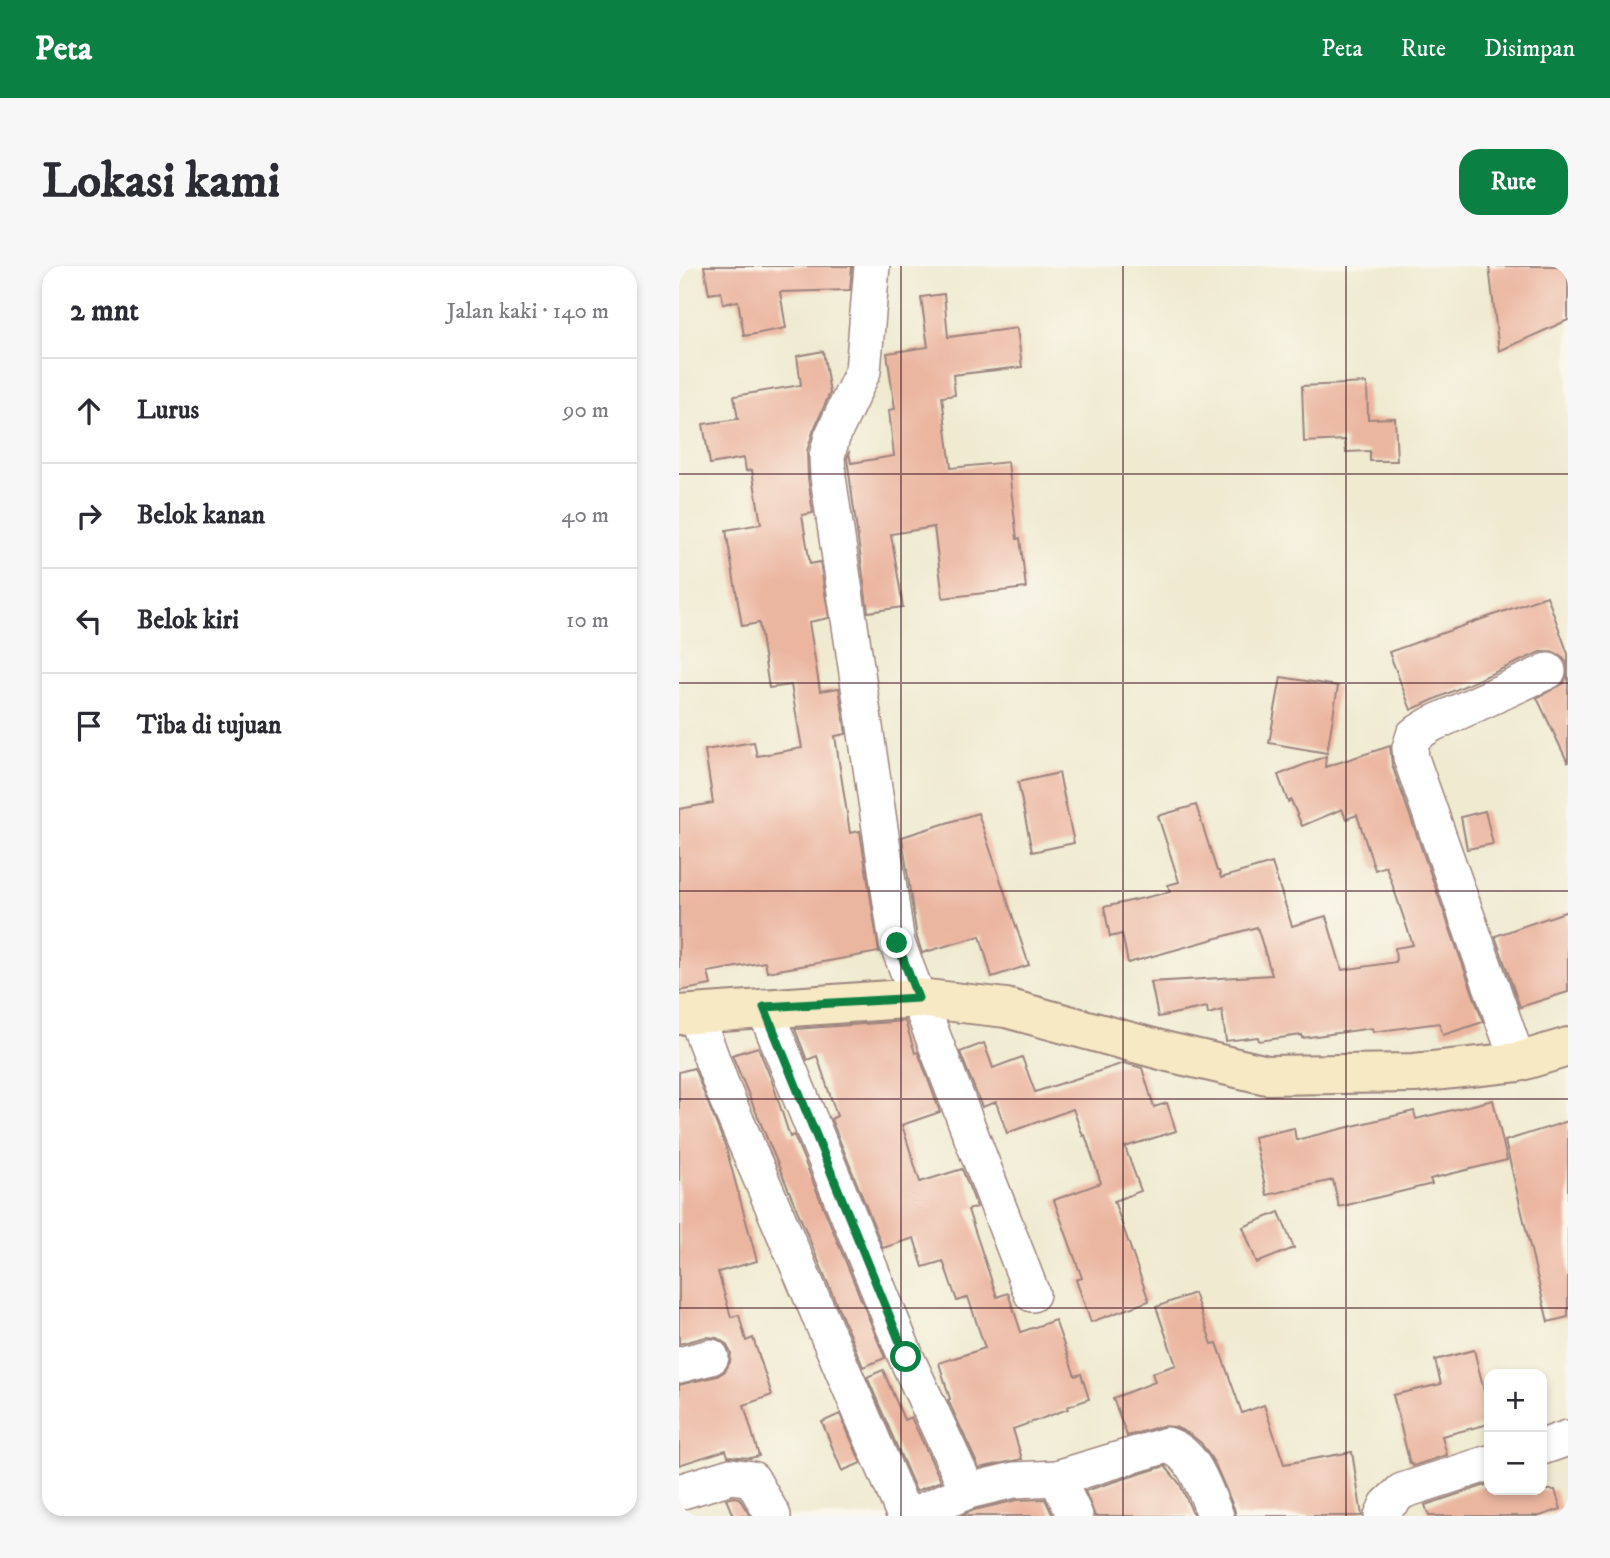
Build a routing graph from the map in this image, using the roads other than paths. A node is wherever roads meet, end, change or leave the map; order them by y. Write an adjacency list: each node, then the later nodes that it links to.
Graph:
1 (872, 266): 3 (street)
2 (1548, 671): 7 (street)
3 (918, 998): 4 (street); 7 (street); 8 (street)
4 (764, 1007): 5 (street); 13 (street)
5 (687, 1014): 16 (street)
6 (1568, 1048): 7 (street)
7 (1518, 1062)
8 (1032, 1294)
9 (1568, 1438): 10 (street)
10 (1547, 1445)
11 (1484, 1466): 20 (street)
12 (1057, 1478): 13 (street); 18 (street); 19 (street)
13 (968, 1490): 17 (street)
14 (679, 1492): 15 (street)
15 (773, 1516)
16 (905, 1516)
17 (910, 1516)
18 (1075, 1516)
19 (1216, 1516)
20 (1382, 1516)

